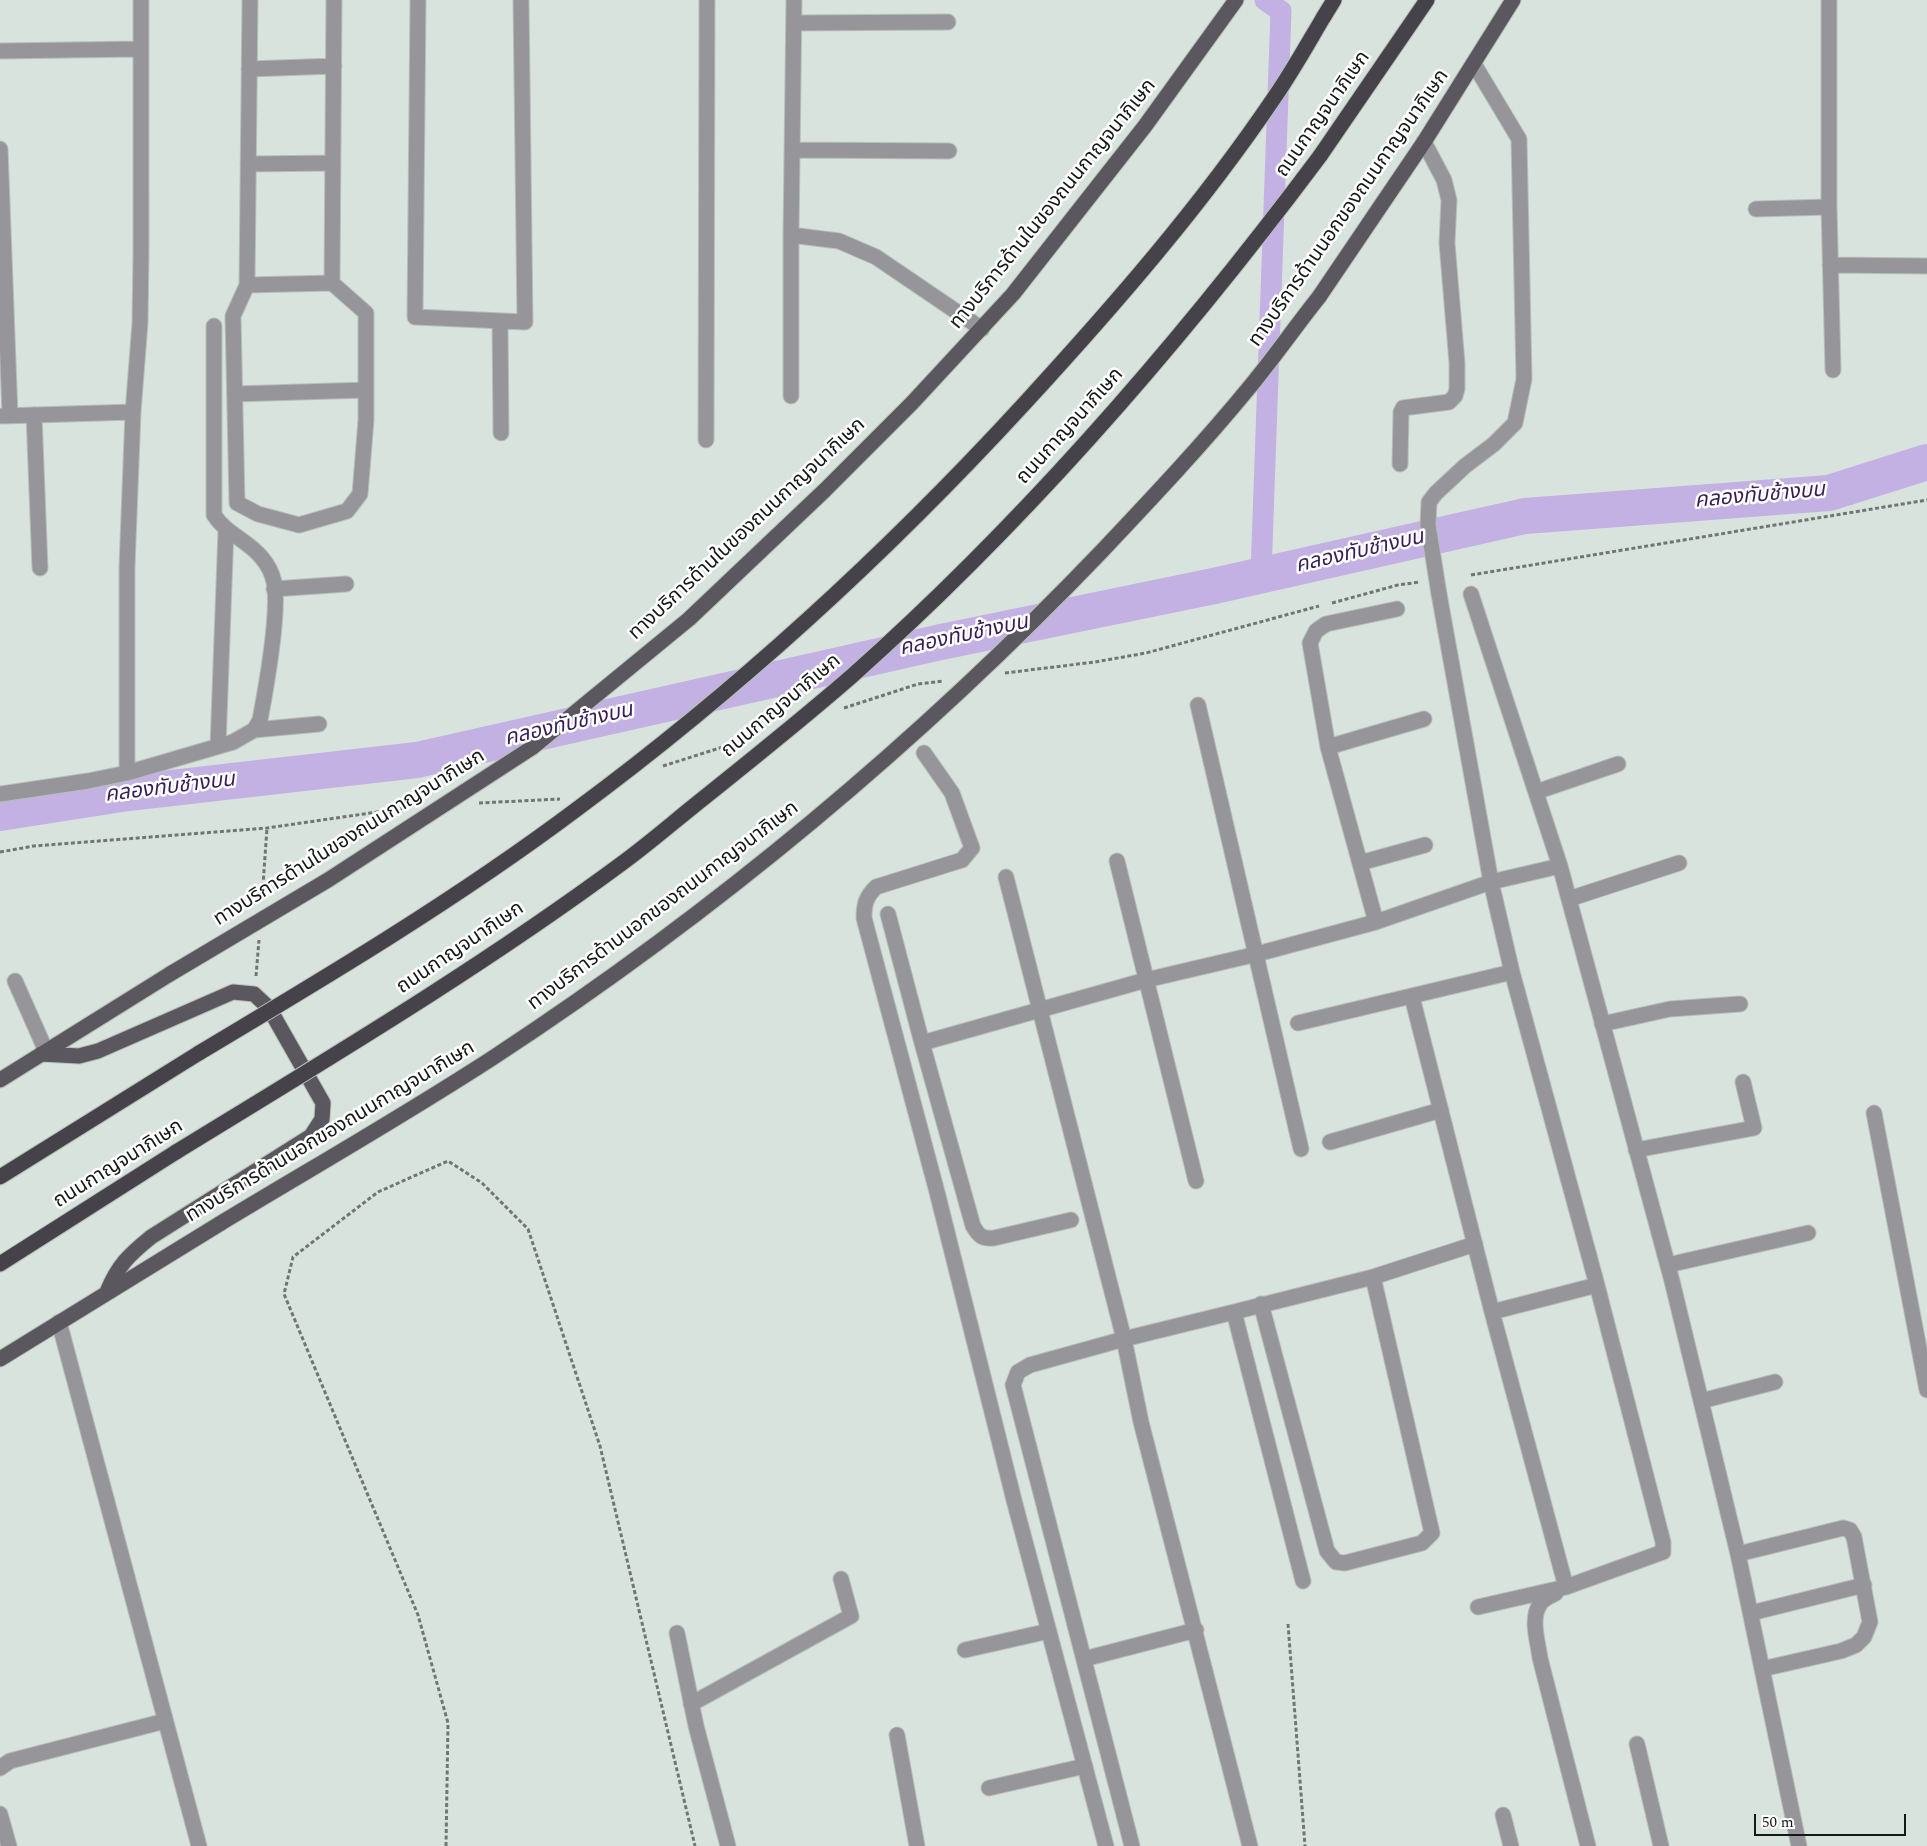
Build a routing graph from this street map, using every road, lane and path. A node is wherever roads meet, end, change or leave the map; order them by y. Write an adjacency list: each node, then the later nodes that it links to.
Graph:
1 (141, 0): 15 (street)
2 (250, 0): 19 (street)
3 (334, 0): 18 (street)
4 (418, 0): 33 (street)
5 (521, 0): 33 (street)
6 (707, 0): 44 (street)
7 (794, 0): 14 (street)
8 (1236, 0): 35 (main road, ทางบริการด้านในของถนนกาญจนาภิเษก)
9 (1334, 0): 91 (highway, bridge)
10 (1427, 0): 96 (highway, ถนนกาญจนาภิเษก, bridge)
11 (1513, 0): 17 (main road, ทางบริการด้านนอกของถนนกาญจนาภิเษก)
12 (1829, 0): 26 (street)
13 (948, 22): 14 (street)
14 (794, 23): 22 (street)
15 (140, 49): 16 (street); 40 (street)
16 (0, 51)
17 (1474, 64): 20 (main road, ทางบริการด้านนอกของถนนกาญจนาภิเษก); 69 (street, bridge)
18 (334, 66): 19 (street); 24 (street)
19 (249, 69): 25 (street)
20 (1424, 142): 45 (street); 100 (main road, ทางบริการด้านนอกของถนนกาญจนาภิเษก, bridge)
21 (0, 149): 42 (street)
22 (793, 150): 23 (street); 28 (street)
23 (949, 152)
24 (333, 163): 25 (street); 31 (street)
25 (248, 164): 32 (street)
26 (1829, 207): 27 (street); 29 (street)
27 (1756, 209)
28 (791, 235): 35 (street); 39 (street)
29 (1830, 265): 30 (street); 36 (street)
30 (1926, 266)
31 (332, 283): 32 (street); 37 (street)
32 (247, 285): 38 (street)
33 (500, 321): 43 (street)
34 (214, 326): 46 (street)
35 (982, 329): 83 (main road, ทางบริการด้านในของถนนกาญจนาภิเษก, bridge)
36 (1833, 370)
37 (366, 390): 38 (street); 38 (street)
38 (234, 394)
39 (792, 396)
40 (132, 412): 41 (street); 60 (street)
41 (34, 415): 42 (street); 47 (street)
42 (5, 416)
43 (501, 433)
44 (706, 440)
45 (1400, 464)
46 (226, 530): 49 (street); 56 (street)
47 (40, 568)
48 (346, 584): 49 (street)
49 (274, 589): 55 (street)
50 (1471, 594): 61 (street)
51 (1397, 609): 57 (street)
52 (1198, 705): 73 (street)
53 (1424, 719): 57 (street)
54 (319, 724): 55 (street)
55 (254, 730): 56 (street)
56 (218, 746): 60 (street)
57 (1328, 747): 65 (street)
58 (924, 753): 119 (street)
59 (1618, 764): 61 (street)
60 (127, 773): 62 (street)
61 (1536, 792): 67 (street)
62 (0, 794)
63 (1425, 845): 65 (street)
64 (1117, 861): 75 (street)
65 (1360, 863): 72 (street)
66 (1679, 863): 70 (street)
67 (1560, 866): 69 (street); 70 (street)
68 (1006, 877): 79 (street)
69 (1491, 882): 72 (street); 74 (street)
70 (1569, 900): 81 (street)
71 (888, 914): 82 (street)
72 (1376, 922): 73 (street)
73 (1257, 954): 75 (street); 89 (street)
74 (1512, 972): 77 (street); 99 (street)
75 (1146, 980): 79 (street); 92 (street)
76 (15, 981): 83 (street)
77 (1412, 997): 80 (street); 86 (street)
78 (1740, 1004): 81 (street)
79 (1041, 1010): 82 (street); 105 (street)
80 (1298, 1023)
81 (1602, 1024): 90 (street)
82 (922, 1043): 93 (street)
83 (44, 1053): 84 (main road, ทางบริการด้านในของถนนกาญจนาภิเษก); 100 (main road)
84 (0, 1080)
85 (1744, 1082): 90 (street)
86 (1440, 1110): 88 (street); 95 (street)
87 (1874, 1113): 108 (street)
88 (1330, 1142)
89 (1301, 1149)
90 (1636, 1150): 97 (street)
91 (0, 1177)
92 (1196, 1182)
93 (1071, 1220)
94 (1808, 1233): 97 (street)
95 (1475, 1244): 98 (street); 103 (street)
96 (0, 1264)
97 (1668, 1265): 109 (street)
98 (1373, 1277): 101 (street); 101 (street)
99 (1597, 1285): 103 (street); 114 (street)
100 (107, 1292): 104 (main road, ทางบริการด้านนอกของถนนกาญจนาภิเษก)
101 (1261, 1304): 102 (street)
102 (1234, 1312): 105 (street); 112 (street)
103 (1492, 1312): 114 (street)
104 (59, 1322): 106 (main road, ทางบริการด้านนอกของถนนกาญจนาภิเษก); 125 (street)
105 (1124, 1340): 118 (street); 122 (street)
106 (0, 1359)
107 (1775, 1382): 109 (street)
108 (1927, 1390)
109 (1701, 1401): 110 (street)
110 (1738, 1554): 113 (street); 116 (street)
111 (841, 1578): 124 (street)
112 (1303, 1581)
113 (1864, 1585): 116 (street); 123 (street)
114 (1566, 1587): 115 (street); 144 (street)
115 (1478, 1607)
116 (1751, 1613): 123 (street)
117 (1288, 1624): 142 (path)
118 (1196, 1630): 122 (street); 141 (street)
119 (1049, 1631): 121 (street); 128 (street)
120 (677, 1633): 124 (street)
121 (965, 1650)
122 (1084, 1659): 140 (street)
123 (1762, 1669): 146 (street)
124 (691, 1704): 137 (street)
125 (165, 1721): 129 (street); 134 (street)
126 (897, 1735): 138 (street)
127 (1637, 1744): 145 (street)
128 (1085, 1766): 130 (street); 139 (street)
129 (0, 1768)
130 (989, 1788)
131 (0, 1814): 133 (street)
132 (1503, 1815): 143 (street)
133 (9, 1846)
134 (199, 1846)
135 (446, 1846): 136 (path)
136 (695, 1846)
137 (728, 1846)
138 (917, 1846)
139 (1106, 1846)
140 (1132, 1846)
141 (1250, 1846)
142 (1305, 1846)
143 (1511, 1846)
144 (1588, 1846)
145 (1662, 1846)
146 (1799, 1846)

